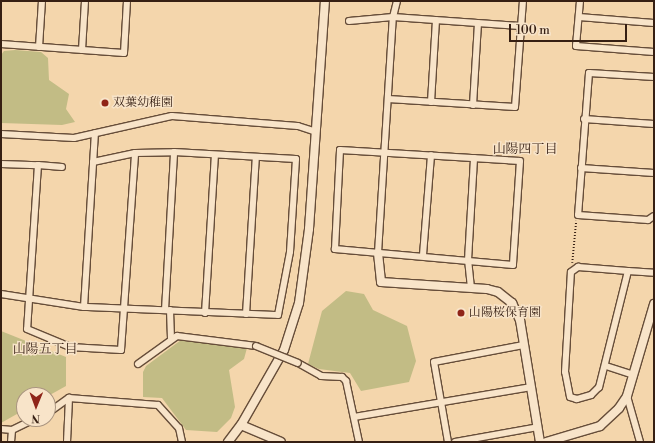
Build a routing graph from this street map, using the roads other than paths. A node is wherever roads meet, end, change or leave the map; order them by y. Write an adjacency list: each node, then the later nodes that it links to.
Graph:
1 (42, 1): 16 (street)
2 (85, 1): 17 (street)
3 (127, 1): 17 (street)
4 (325, 1): 25 (street)
5 (397, 1): 8 (street)
6 (523, 1): 14 (street)
7 (580, 1): 9 (street)
8 (394, 17): 10 (street); 11 (street); 20 (street)
9 (579, 17): 13 (street); 18 (street)
10 (436, 20): 12 (street); 21 (street)
11 (349, 21)
12 (478, 23): 14 (street); 22 (street)
13 (654, 23)
14 (520, 26): 22 (street)
15 (1, 44): 16 (street)
16 (39, 47): 17 (street)
17 (82, 50)
18 (654, 52)
19 (654, 77): 23 (street)
20 (388, 99): 21 (street); 29 (street)
21 (431, 102): 22 (street)
22 (473, 105)
23 (584, 119): 24 (street); 39 (street)
24 (654, 124)
25 (316, 132): 26 (street); 67 (street)
26 (95, 133): 27 (street); 35 (street)
27 (1, 134)
28 (174, 152): 30 (street); 31 (street); 53 (street)
29 (386, 152): 32 (street); 42 (street); 42 (street)
30 (134, 153): 35 (street); 52 (street)
31 (215, 154): 33 (street); 54 (street)
32 (431, 155): 34 (street); 43 (street)
33 (256, 157): 55 (street); 55 (street)
34 (474, 158): 44 (street); 44 (street)
35 (93, 162): 51 (street)
36 (1, 164): 37 (street)
37 (38, 165): 38 (street); 49 (street)
38 (62, 167)
39 (581, 168): 40 (street); 41 (street)
40 (654, 173)
41 (654, 217)
42 (378, 253): 43 (street); 47 (street)
43 (423, 255): 44 (street)
44 (468, 260): 47 (street)
45 (628, 271): 46 (street); 59 (street); 59 (street)
46 (654, 273)
47 (471, 288): 57 (street)
48 (1, 294): 49 (street)
49 (29, 296): 51 (street); 52 (street)
50 (654, 304): 60 (street)
51 (84, 307): 52 (street)
52 (124, 308): 53 (street)
53 (167, 310): 54 (street); 56 (street)
54 (205, 313): 55 (street)
55 (246, 314)
56 (171, 338): 58 (street); 66 (street, bridge)
57 (523, 345): 61 (street); 64 (street)
58 (138, 364)
59 (606, 366): 60 (street)
60 (633, 375): 62 (street)
61 (531, 387): 64 (street); 69 (street)
62 (627, 396): 72 (street); 83 (street)
63 (69, 398): 65 (street); 74 (street); 75 (street)
64 (441, 402): 66 (street); 79 (street)
65 (56, 407)
66 (354, 417): 78 (street)
67 (241, 425): 76 (street); 77 (street)
68 (18, 427): 71 (street)
69 (538, 427): 80 (street); 81 (street)
70 (1, 429): 71 (street)
71 (12, 430): 73 (street)
72 (562, 440): 82 (street)
73 (11, 442)
74 (67, 442)
75 (182, 442)
76 (228, 442)
77 (281, 442)
78 (359, 442)
79 (448, 442)
80 (455, 442)
81 (540, 442)
82 (546, 442)
83 (640, 442)

